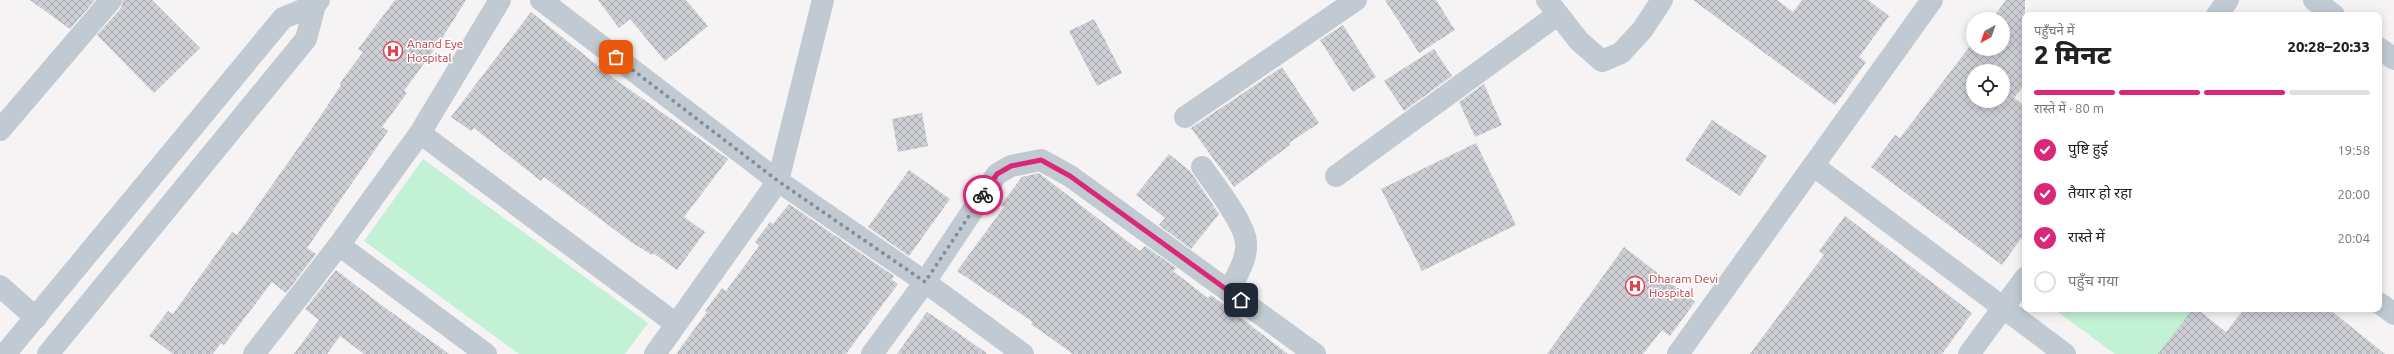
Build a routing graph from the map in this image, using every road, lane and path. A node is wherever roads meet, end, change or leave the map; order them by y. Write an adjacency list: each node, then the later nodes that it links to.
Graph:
1 (111, 0): 17 (street)
2 (500, 0): 18 (street)
3 (541, 0): 22 (street)
4 (823, 0): 22 (street)
5 (1356, 0): 16 (street)
6 (1662, 0): 11 (street)
7 (1932, 0): 19 (street)
8 (2228, 0): 12 (street)
9 (2314, 0): 13 (street)
10 (317, 3): 31 (street); 34 (street)
11 (1552, 8): 21 (street)
12 (2219, 12)
13 (2330, 12)
14 (2382, 50): 15 (street)
15 (2394, 59)
16 (1185, 117)
17 (0, 130)
18 (420, 133): 23 (street); 32 (street)
19 (1814, 166): 29 (street); 41 (street)
20 (1202, 167): 27 (street)
21 (1336, 176)
22 (778, 181): 24 (street); 32 (street)
23 (339, 245): 35 (street); 36 (street)
24 (925, 282): 27 (street); 38 (street); 39 (street)
25 (2022, 282): 29 (street)
26 (0, 286): 31 (street)
27 (1229, 291): 40 (street)
28 (2382, 305): 30 (street)
29 (2003, 308): 42 (street); 43 (street)
30 (2394, 314)
31 (36, 318): 33 (street)
32 (676, 324): 37 (street)
33 (5, 354)
34 (48, 354)
35 (254, 354)
36 (486, 354)
37 (654, 354)
38 (872, 354)
39 (1023, 354)
40 (1315, 354)
41 (1678, 354)
42 (1969, 354)
43 (2065, 354)

